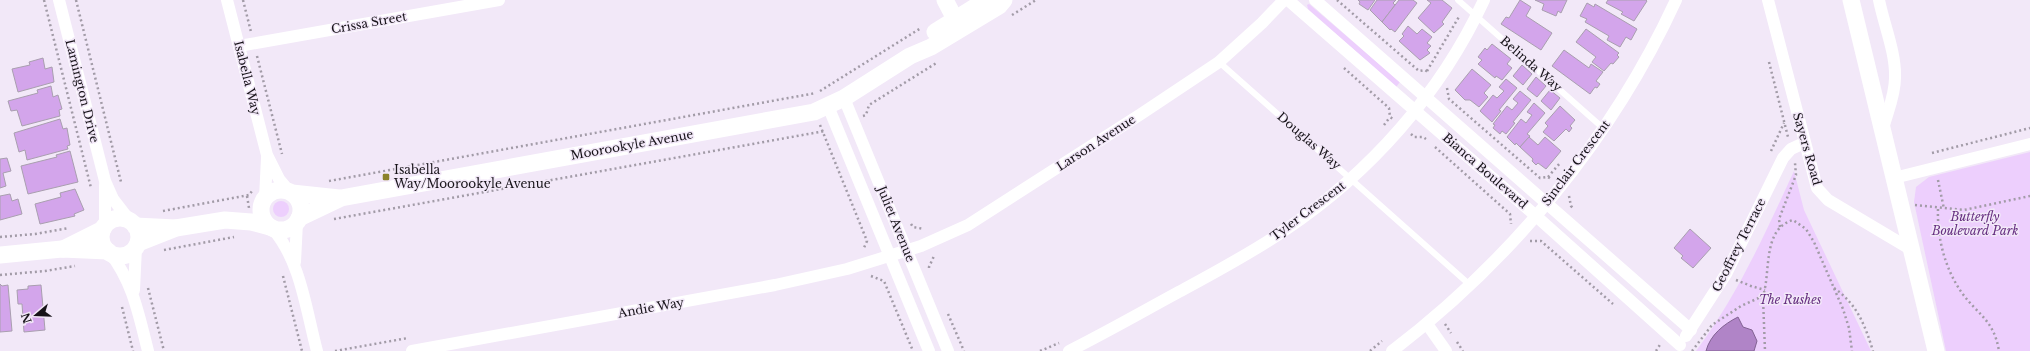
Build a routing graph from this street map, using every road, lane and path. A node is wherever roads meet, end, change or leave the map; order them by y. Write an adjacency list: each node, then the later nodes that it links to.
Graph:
1 (44, 0): 56 (path)
2 (59, 0): 53 (street, Lamington Drive)
3 (76, 0): 55 (path)
4 (227, 0): 24 (street, Isabella Way)
5 (243, 0): 23 (path)
6 (499, 0): 23 (street, Crissa Street)
7 (945, 0): 20 (street)
8 (986, 0): 20 (street, Moorookyle Avenue)
9 (1004, 0): 20 (street, Moorookyle Avenue)
10 (1284, 0): 26 (street, Larson Avenue)
11 (1288, 0): 33 (street, Bianca Boulevard)
12 (1315, 0): 30 (street, Bianca Boulevard)
13 (1458, 0): 19 (lane, Belinda Way)
14 (1484, 0): 21 (street, Tyler Crescent)
15 (1676, 0): 39 (street, Sinclair Crescent)
16 (1768, 0): 42 (street, Sayers Road)
17 (1851, 0): 41 (street)
18 (1878, 0): 41 (street)
19 (1466, 6): 21 (lane, Belinda Way); 28 (path)
20 (963, 14): 31 (street, Moorookyle Avenue)
21 (1477, 16): 30 (street, Tyler Crescent); 39 (lane, Belinda Way)
22 (924, 26): 29 (path)
23 (254, 44): 24 (street, Crissa Street); 48 (path)
24 (239, 46): 46 (street, Isabella Way)
25 (1769, 60): 44 (path)
26 (1219, 62): 50 (lane, Douglas Way); 82 (street, Larson Avenue)
27 (1342, 66): 35 (path)
28 (1426, 71)
29 (808, 95): 32 (path); 54 (path)
30 (1426, 96): 33 (street, Tyler Crescent); 62 (street, Bianca Boulevard)
31 (844, 98): 32 (street, Moorookyle Avenue); 88 (street, Juliet Avenue)
32 (821, 109): 60 (street, Moorookyle Avenue); 90 (street, Juliet Avenue); 93 (path)
33 (1416, 111): 37 (street, Tyler Crescent); 67 (street, Bianca Boulevard)
34 (866, 115): 36 (path)
35 (1390, 117): 37 (path); 38 (path)
36 (869, 122)
37 (1402, 127): 50 (street, Tyler Crescent); 72 (path)
38 (1382, 128)
39 (1603, 128): 62 (street, Sinclair Crescent)
40 (2030, 128): 45 (path)
41 (1882, 130): 51 (street)
42 (1804, 143): 44 (street, Geoffrey Terrace); 86 (street, Sayers Road)
43 (2030, 144): 51 (street)
44 (1791, 149): 73 (path); 107 (street, Geoffrey Terrace)
45 (1932, 153)
46 (267, 155): 57 (street, Isabella Way); 61 (street, Isabella Way)
47 (1564, 157): 49 (path)
48 (283, 158)
49 (1548, 177)
50 (1351, 178): 98 (lane, Douglas Way); 111 (street, Tyler Crescent)
51 (1894, 178): 63 (street)
52 (1938, 180): 65 (path)
53 (105, 181): 71 (street, Lamington Drive); 75 (street, Lamington Drive)
54 (324, 182)
55 (122, 187)
56 (92, 189)
57 (290, 192): 60 (street, Moorookyle Avenue); 61 (street); 70 (street)
58 (2030, 196): 65 (path)
59 (233, 198): 66 (path)
60 (341, 198): 70 (street, Moorookyle Avenue)
61 (264, 199): 69 (street); 77 (street)
62 (1547, 204): 67 (street, Sinclair Crescent); 107 (street, Bianca Boulevard)
63 (1901, 205): 64 (path); 86 (street)
64 (1938, 209): 65 (path); 133 (path)
65 (1944, 209)
66 (160, 212)
67 (1536, 216): 79 (street, Sinclair Crescent); 112 (street, Bianca Boulevard)
68 (908, 218): 82 (path)
69 (225, 220): 76 (street); 77 (street)
70 (298, 220): 77 (street); 92 (street)
71 (132, 223): 75 (street); 76 (street); 83 (street)
72 (1510, 224): 78 (path); 79 (path)
73 (1780, 227): 99 (path); 101 (path)
74 (72, 228): 80 (path)
75 (104, 228): 84 (street); 87 (street)
76 (176, 228): 83 (street)
77 (272, 228): 92 (street)
78 (1505, 229)
79 (1521, 232): 98 (street, Sinclair Crescent); 104 (path)
80 (0, 237)
81 (235, 237): 85 (path)
82 (936, 240): 88 (street, Larson Avenue); 95 (path)
83 (137, 245): 87 (street); 100 (street)
84 (62, 249): 87 (street); 89 (street)
85 (162, 250)
86 (1912, 250): 132 (street)
87 (109, 252): 100 (street)
88 (906, 252): 90 (street, Larson Avenue); 122 (street, Juliet Avenue)
89 (0, 256)
90 (889, 257): 93 (street, Andie Way); 121 (street, Juliet Avenue)
91 (79, 265): 96 (path)
92 (295, 266): 117 (street)
93 (859, 266): 119 (street, Andie Way); 120 (path)
94 (282, 272): 116 (path)
95 (932, 274)
96 (0, 275)
97 (146, 281): 115 (path)
98 (1470, 284): 105 (street, Sinclair Crescent)
99 (1834, 287): 130 (path); 131 (path)
100 (134, 294): 114 (street)
101 (1764, 296): 128 (path); 129 (path)
102 (120, 302): 113 (path)
103 (946, 309): 123 (path)
104 (1618, 309)
105 (1438, 314): 106 (street, Sinclair Crescent); 127 (path)
106 (1427, 324): 125 (street, Sinclair Crescent); 126 (street)
107 (1691, 330): 112 (street, Geoffrey Terrace)
108 (414, 337): 118 (path)
109 (1653, 340): 110 (path)
110 (1659, 345)
111 (1071, 348): 124 (path)
112 (1677, 348)
113 (133, 351)
114 (148, 351)
115 (164, 351)
116 (302, 351)
117 (317, 351)
118 (335, 351)
119 (412, 351)
120 (913, 351)
121 (929, 351)
122 (948, 351)
123 (964, 351)
124 (1040, 351)
125 (1392, 351)
126 (1446, 351)
127 (1463, 351)
128 (1692, 351)
129 (1765, 351)
130 (1852, 351)
131 (1873, 351)
132 (1936, 351)
133 (1999, 351)

